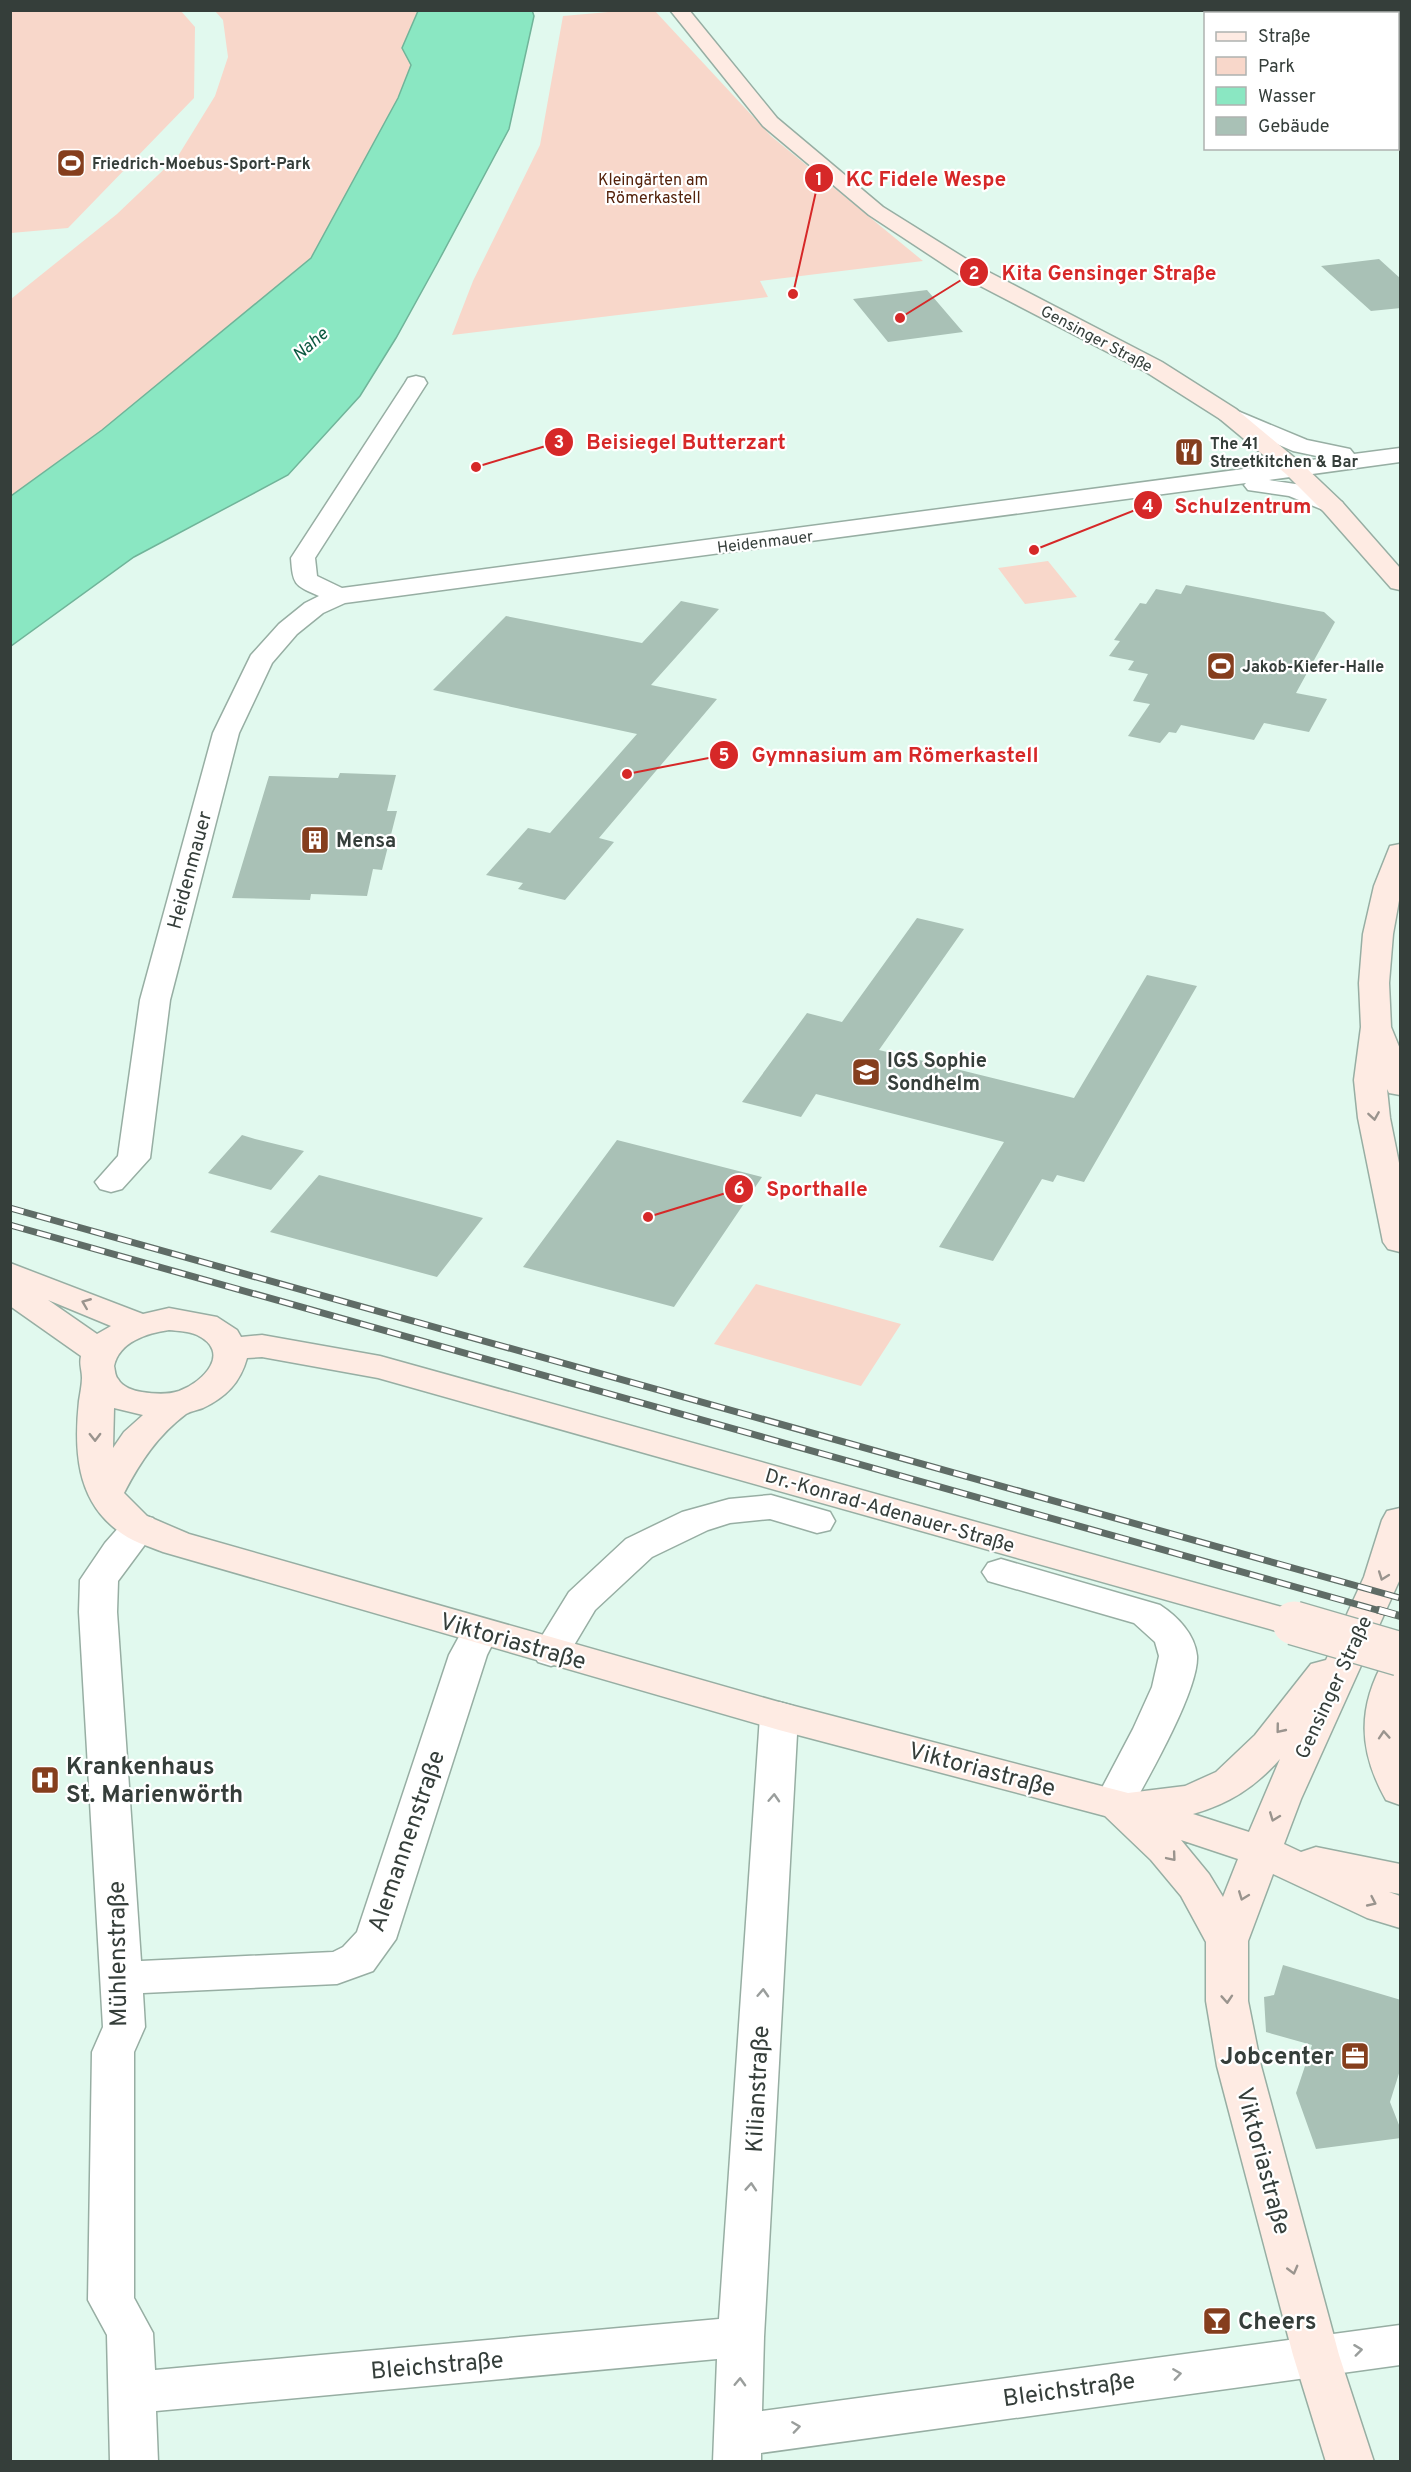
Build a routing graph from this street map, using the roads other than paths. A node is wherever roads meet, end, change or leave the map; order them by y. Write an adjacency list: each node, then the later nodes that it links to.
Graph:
1 (679, 10): 3 (street, Gensinger Straße)
2 (416, 383): 9 (street)
3 (1228, 414): 4 (street); 5 (street, Gensinger Straße)
4 (1395, 456): 5 (street, Heidenmauer)
5 (1294, 469): 6 (street, Heidenmauer); 7 (street, Gensinger Straße)
6 (1191, 483): 7 (street, Heidenmauer); 9 (street, Heidenmauer)
7 (1333, 507): 8 (street, Gensinger Straße)
8 (1401, 583)
9 (339, 596): 14 (street, Heidenmauer)
10 (1401, 852): 11 (street)
11 (1376, 1027): 12 (street); 13 (street, one-way to 13)
12 (1401, 1086)
13 (1392, 1168): 15 (street)
14 (111, 1182)
15 (1401, 1242)
16 (10, 1273): 18 (street, one-way to 16)
17 (10, 1290): 20 (street)
18 (140, 1324): 19 (street); 20 (street)
19 (227, 1363): 21 (street); 30 (street, Dr.-Konrad-Adenauer-Straße, bridge)
20 (100, 1366): 21 (street); 22 (street, Viktoriastraße, one-way to 22)
21 (176, 1404): 22 (street)
22 (105, 1494): 25 (street, Viktoriastraße)
23 (1401, 1520): 28 (street, Gensinger Straße, one-way to 28)
24 (817, 1521): 29 (street)
25 (140, 1527): 27 (street, Viktoriastraße); 39 (street, Mühlenstraße)
26 (1001, 1572): 34 (street)
27 (480, 1631): 29 (street, Viktoriastraße); 39 (street, Alemannenstraße)
28 (1357, 1635): 34 (street, one-way to 34); 35 (street, Gensinger Straße, one-way to 35)
29 (551, 1652): 32 (street, Viktoriastraße)
30 (1401, 1654)
31 (1401, 1667): 33 (street, one-way to 31)
32 (779, 1716): 34 (street, Viktoriastraße); 40 (street, Kilianstraße, one-way to 32)
33 (1401, 1790)
34 (1114, 1803): 35 (street, Viktoriastraße); 38 (street, one-way to 38)
35 (1261, 1851): 36 (street); 37 (street, one-way to 37); 38 (street, Viktoriastraße, one-way to 38)
36 (1401, 1879)
37 (1401, 1912)
38 (1227, 1941): 42 (street, Viktoriastraße, one-way to 42)
39 (123, 1978): 43 (street, Mühlenstraße)
40 (741, 2337): 43 (street, Bleichstraße); 44 (street, Kilianstraße, one-way to 40)
41 (1401, 2345): 42 (street, Bleichstraße, one-way to 41)
42 (1316, 2355): 44 (street, Bleichstraße, one-way to 42); 46 (street, Viktoriastraße)
43 (132, 2393): 45 (street, Mühlenstraße)
44 (738, 2448)
45 (134, 2462)
46 (1350, 2462)

